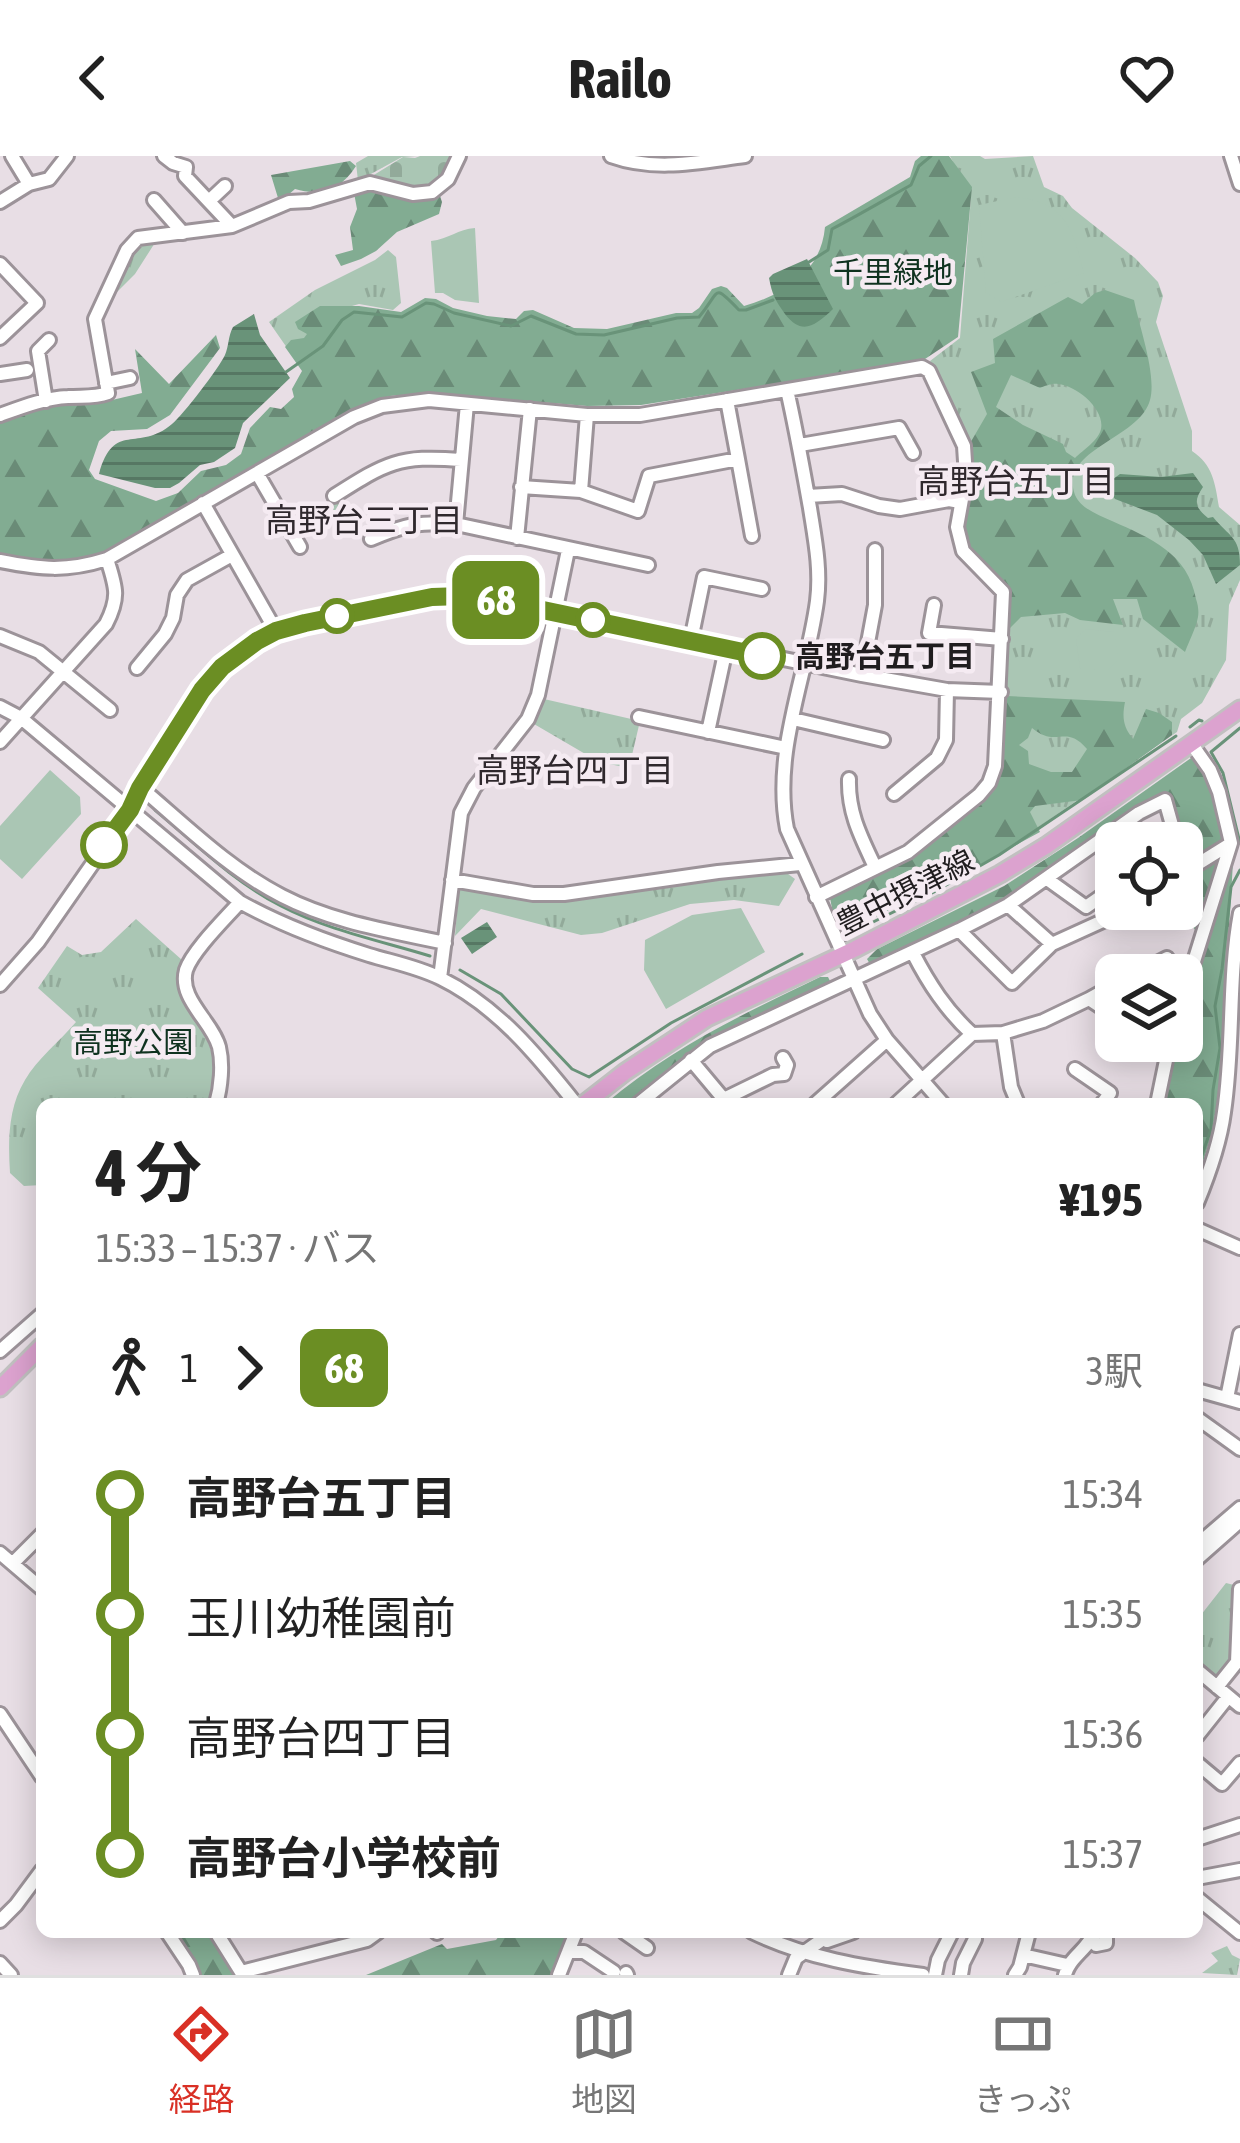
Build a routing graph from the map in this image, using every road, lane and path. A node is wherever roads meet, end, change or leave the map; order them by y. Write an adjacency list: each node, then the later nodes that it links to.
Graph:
1 (164, 156): 8 (street)
2 (459, 156): 15 (street)
3 (611, 156): 4 (street)
4 (745, 156)
5 (9, 157): 9 (street)
6 (1231, 158): 10 (street)
7 (60, 159): 9 (street)
8 (190, 162): 13 (street)
9 (28, 184): 14 (street)
10 (1240, 184)
11 (225, 186): 13 (street)
12 (154, 200): 16 (street)
13 (209, 201): 15 (street)
14 (0, 202)
15 (232, 226): 16 (street)
16 (183, 233): 25 (street)
17 (0, 264): 18 (street)
18 (13, 278): 19 (street); 20 (street)
19 (0, 290)
20 (0, 338)
21 (49, 340): 28 (street)
22 (27, 370): 23 (street)
23 (0, 374)
24 (130, 378): 25 (street)
25 (106, 383): 28 (street)
26 (787, 390): 27 (street); 33 (street); 42 (street)
27 (727, 400): 32 (street); 35 (street)
28 (46, 401): 31 (street)
29 (467, 404): 30 (street); 36 (street); 37 (street)
30 (530, 409): 32 (street); 38 (street)
31 (0, 415)
32 (586, 415): 39 (street)
33 (800, 445): 34 (street); 41 (street)
34 (913, 453)
35 (738, 459): 39 (street); 45 (street)
36 (461, 460): 40 (street); 44 (street)
37 (257, 472): 43 (street); 48 (street)
38 (521, 487): 39 (street); 46 (street)
39 (580, 491)
40 (334, 496)
41 (808, 496): 42 (street); 65 (street)
42 (960, 502): 62 (street)
43 (203, 503): 51 (street); 52 (street)
44 (456, 524): 46 (street); 47 (street)
45 (752, 536)
46 (517, 538): 49 (street)
47 (371, 539)
48 (300, 547)
49 (568, 550): 54 (street); 59 (street)
50 (875, 550): 55 (street)
51 (232, 555): 60 (street); 66 (street)
52 (107, 559): 53 (street); 67 (street)
53 (0, 561)
54 (648, 566)
55 (876, 580): 56 (street); 68 (street)
56 (892, 580)
57 (763, 589): 63 (street)
58 (934, 604): 62 (street)
59 (556, 613): 60 (street); 63 (street); 94 (street)
60 (276, 631): 83 (street)
61 (0, 636): 67 (street)
62 (1002, 639): 70 (street)
63 (691, 640): 64 (street)
64 (731, 649): 65 (street); 77 (street)
65 (803, 664): 68 (street); 76 (street)
66 (137, 668)
67 (64, 671): 73 (street); 75 (street)
68 (862, 675): 69 (street)
69 (947, 691): 70 (street); 84 (street)
70 (1000, 692): 92 (street)
71 (0, 707): 75 (street)
72 (1240, 709): 80 (main road, 豊中摂津線)
73 (110, 710)
74 (639, 717): 77 (street)
75 (21, 718): 79 (street); 85 (street)
76 (793, 719): 78 (street); 81 (street)
77 (708, 732): 81 (street)
78 (883, 740)
79 (0, 742)
80 (1192, 743): 88 (street); 105 (main road, 豊中摂津線)
81 (786, 748): 91 (street)
82 (849, 779): 92 (street)
83 (140, 788): 85 (street); 102 (street)
84 (894, 794)
85 (130, 810): 97 (street); 109 (street)
86 (1126, 822): 87 (street)
87 (1171, 822)
88 (1231, 844): 90 (street); 106 (street)
89 (1095, 845): 93 (street)
90 (1203, 859)
91 (800, 864): 94 (street); 95 (street)
92 (875, 867): 95 (street)
93 (1047, 879): 96 (street); 98 (street)
94 (452, 880): 102 (street)
95 (816, 897): 105 (street)
96 (1095, 901)
97 (239, 902): 107 (street); 122 (street)
98 (1009, 905): 101 (street); 103 (street)
99 (1240, 913): 120 (street)
100 (1095, 924): 103 (street)
101 (959, 930): 103 (street); 104 (street)
102 (445, 943): 107 (street)
103 (1052, 944)
104 (913, 952): 108 (street); 114 (street)
105 (841, 954): 108 (street); 124 (main road, 豊中摂津線)
106 (1196, 954)
107 (440, 978): 123 (street)
108 (853, 980): 115 (street); 117 (street)
109 (0, 985)
110 (1095, 996): 111 (street)
111 (1089, 999): 112 (street); 113 (street)
112 (1095, 1003)
113 (1003, 1033): 114 (street); 131 (street)
114 (972, 1034): 121 (street)
115 (886, 1040): 121 (street); 128 (street)
116 (784, 1058): 127 (street)
117 (691, 1060): 125 (street); 126 (street)
118 (1165, 1062): 133 (street)
119 (1075, 1069): 132 (street)
120 (1234, 1072): 134 (street)
121 (922, 1080): 129 (street); 130 (street)
122 (218, 1098)
123 (575, 1098)
124 (588, 1098)
125 (645, 1098)
126 (723, 1098)
127 (731, 1098)
128 (822, 1098)
129 (902, 1098)
130 (938, 1098)
131 (1016, 1098)
132 (1106, 1098)
133 (1158, 1098)
134 (1224, 1114): 135 (street); 136 (street)
135 (1240, 1118)
136 (1203, 1186)
137 (1203, 1232): 138 (street)
138 (1240, 1248)
139 (36, 1319): 141 (street)
140 (1240, 1334): 145 (street)
141 (0, 1352)
142 (36, 1352): 143 (main road)
143 (0, 1388)
144 (1203, 1392): 145 (street)
145 (1233, 1400)
146 (1203, 1422): 147 (street)
147 (1240, 1449)
148 (1240, 1508): 151 (street)
149 (1240, 1521): 153 (street)
150 (36, 1540): 154 (street)
151 (1203, 1540)
152 (0, 1553): 154 (street)
153 (1203, 1554)
154 (13, 1564): 155 (street)
155 (36, 1584)
156 (1240, 1589): 158 (street)
157 (1203, 1675): 158 (street)
158 (1228, 1696): 160 (street)
159 (0, 1714): 162 (street)
160 (1203, 1728)
161 (1240, 1763): 163 (street)
162 (36, 1768)
163 (1203, 1768)
164 (1240, 1825): 165 (street)
165 (1203, 1837)
166 (1240, 1870): 168 (street)
167 (36, 1878): 170 (street)
168 (1203, 1878)
169 (1203, 1902): 171 (street)
170 (0, 1921)
171 (1240, 1933)
172 (171, 1938): 193 (street)
173 (220, 1938): 174 (street)
174 (370, 1938)
175 (574, 1938): 186 (street)
176 (633, 1938): 185 (street)
177 (767, 1938): 187 (street)
178 (826, 1938): 184 (street)
179 (835, 1938): 184 (street)
180 (949, 1938): 197 (street)
181 (1025, 1938): 188 (street)
182 (1091, 1938): 191 (street)
183 (975, 1940): 198 (street)
184 (820, 1943): 187 (street)
185 (647, 1948)
186 (568, 1952): 190 (street); 194 (street)
187 (805, 1953): 195 (street); 196 (street)
188 (1023, 1955): 191 (street); 199 (street)
189 (0, 1963): 192 (street)
190 (617, 1970)
191 (1066, 1970)
192 (11, 1975)
193 (193, 1975)
194 (559, 1975)
195 (789, 1975)
196 (922, 1975)
197 (935, 1975)
198 (961, 1975)
199 (1015, 1975)

